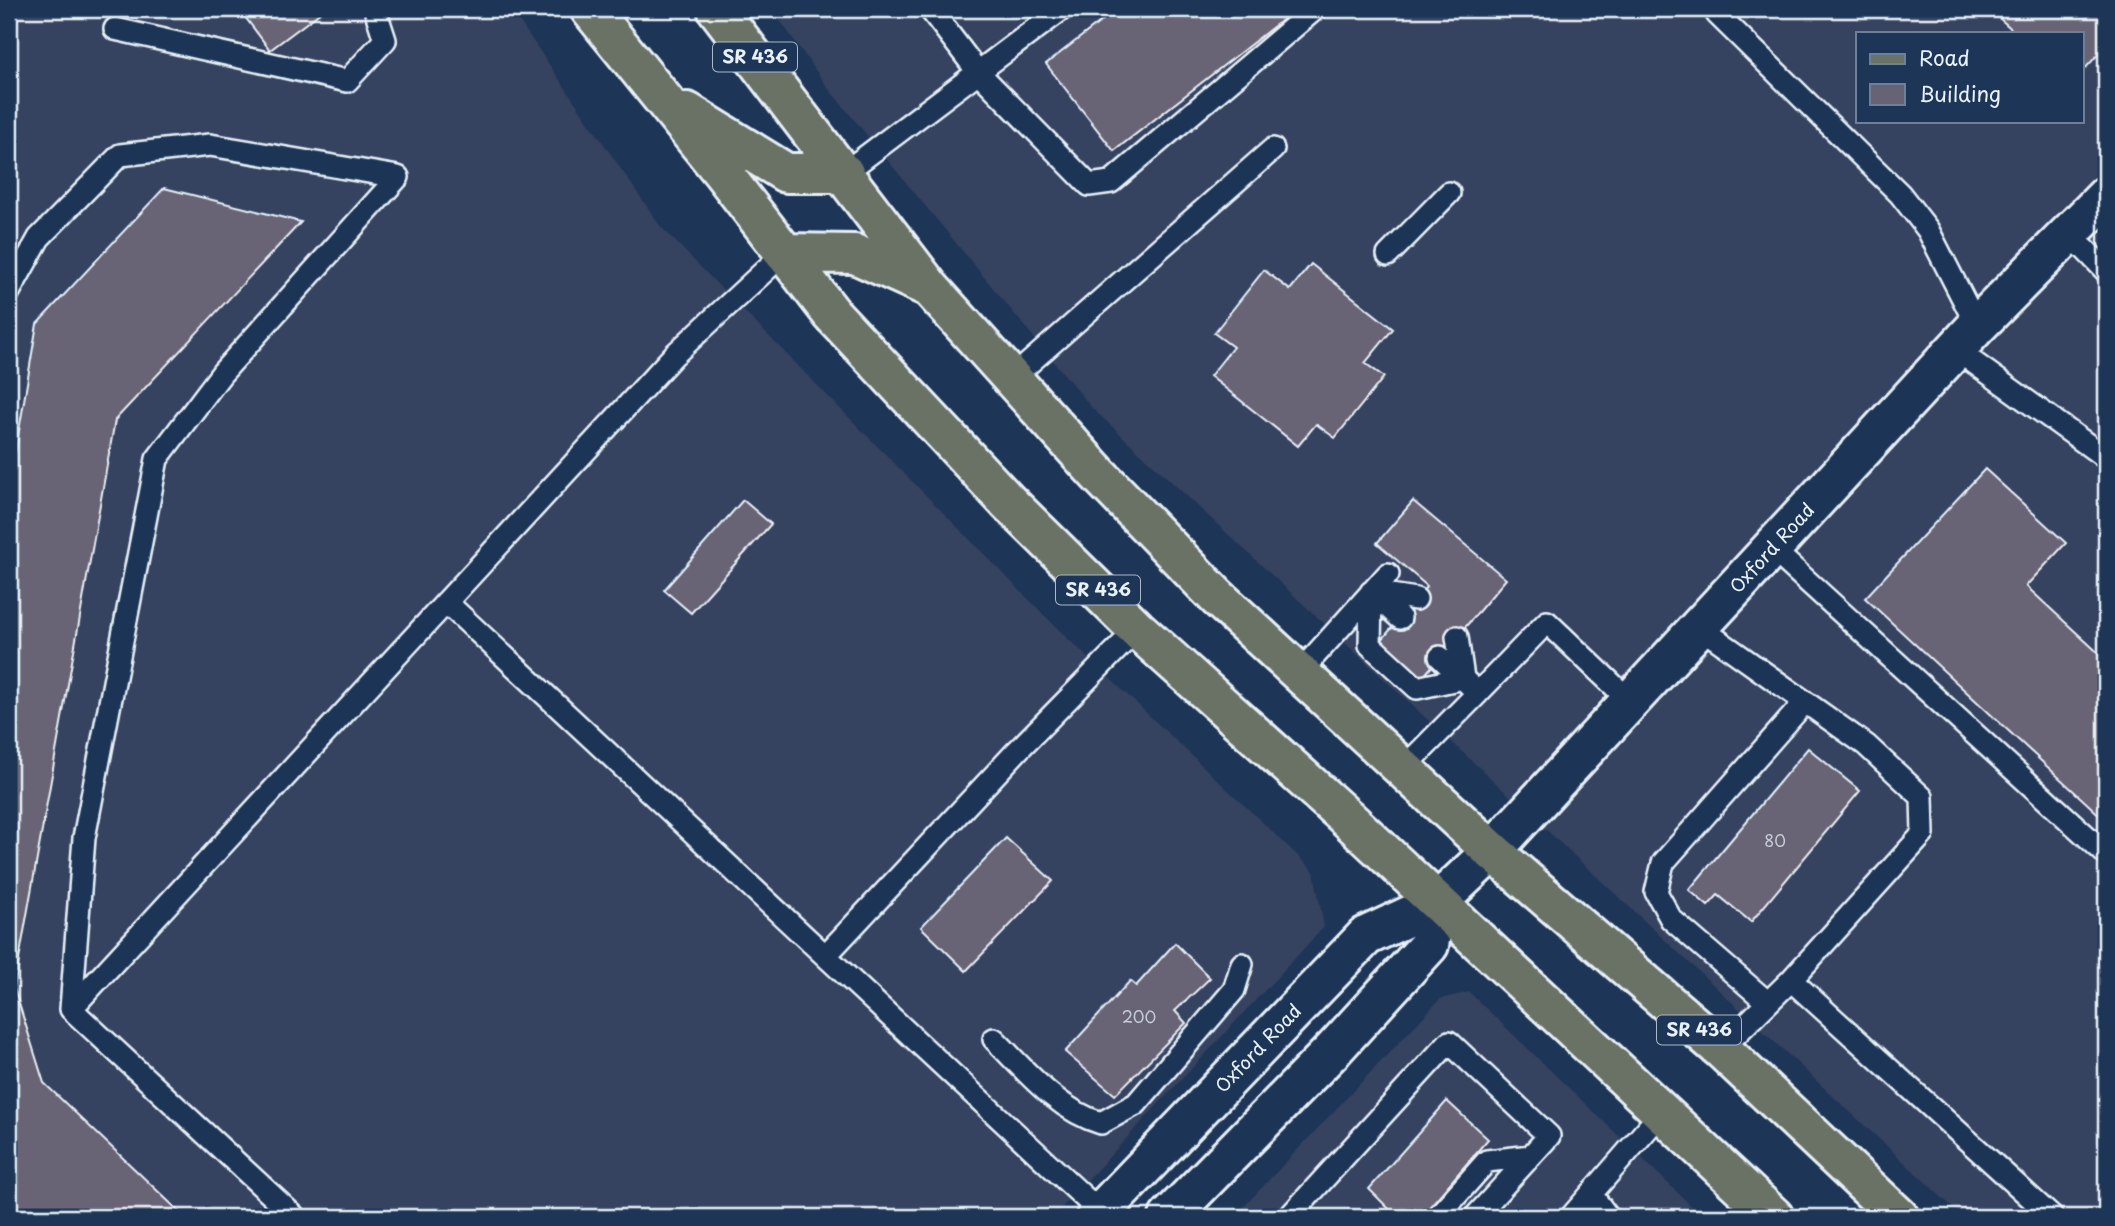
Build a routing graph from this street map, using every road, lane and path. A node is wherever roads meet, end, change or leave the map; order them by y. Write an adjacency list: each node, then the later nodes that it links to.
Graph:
1 (375, 9): 8 (lane)
2 (590, 9): 10 (main road, SR 436)
3 (717, 9): 12 (main road, SR 436)
4 (930, 9): 9 (lane)
5 (1062, 9): 9 (lane)
6 (1315, 9): 9 (lane)
7 (1717, 14): 21 (lane)
8 (115, 29)
9 (978, 72): 12 (lane)
10 (655, 92): 12 (main road); 16 (main road, SR 436)
11 (1273, 149): 22 (lane)
12 (844, 173): 19 (main road, SR 436)
13 (1449, 193): 17 (lane)
14 (2106, 196): 15 (street, Oxford Road)
15 (2069, 233): 18 (lane); 21 (street, Oxford Road)
16 (783, 253): 19 (main road); 28 (lane); 31 (main road, SR 436)
17 (1388, 255)
18 (2106, 271)
19 (930, 288): 22 (main road, SR 436)
20 (9, 292): 46 (lane)
21 (1966, 337): 23 (lane); 24 (street, Oxford Road)
22 (1012, 378): 34 (main road, SR 436)
23 (2106, 457)
24 (1771, 548): 30 (street, Oxford Road); 40 (lane)
25 (1388, 574): 26 (lane)
26 (1371, 592): 27 (lane); 29 (lane); 34 (lane); 35 (lane)
27 (1416, 599)
28 (446, 602): 42 (lane); 46 (lane)
29 (1400, 618)
30 (1698, 626): 36 (street, Oxford Road); 37 (lane)
31 (1137, 629): 41 (main road, SR 436); 42 (lane)
32 (1457, 637): 35 (lane)
33 (1440, 657): 35 (lane)
34 (1300, 672): 38 (main road, SR 436)
35 (1470, 685): 36 (lane); 38 (lane)
36 (1630, 701): 39 (street, Oxford Road)
37 (1805, 702): 44 (lane); 45 (lane)
38 (1403, 769): 39 (main road, SR 436)
39 (1492, 850): 41 (street, Oxford Road); 48 (main road, SR 436)
40 (2106, 854)
41 (1437, 903): 49 (main road, SR 436); 52 (street, Oxford Road); 54 (street)
42 (826, 955): 52 (lane)
43 (1242, 964): 47 (lane)
44 (1791, 980): 45 (lane); 62 (lane)
45 (1767, 1002): 48 (lane)
46 (71, 1009): 53 (lane)
47 (994, 1038)
48 (1721, 1049): 61 (main road, SR 436)
49 (1662, 1112): 51 (lane); 60 (main road, SR 436)
50 (1531, 1156): 55 (lane); 56 (lane); 57 (lane)
51 (1591, 1194): 58 (lane); 59 (lane)
52 (1098, 1215)
53 (295, 1217)
54 (1169, 1217)
55 (1289, 1217)
56 (1437, 1217)
57 (1475, 1217)
58 (1571, 1217)
59 (1608, 1217)
60 (1774, 1217)
61 (1899, 1217)
62 (2052, 1217)

